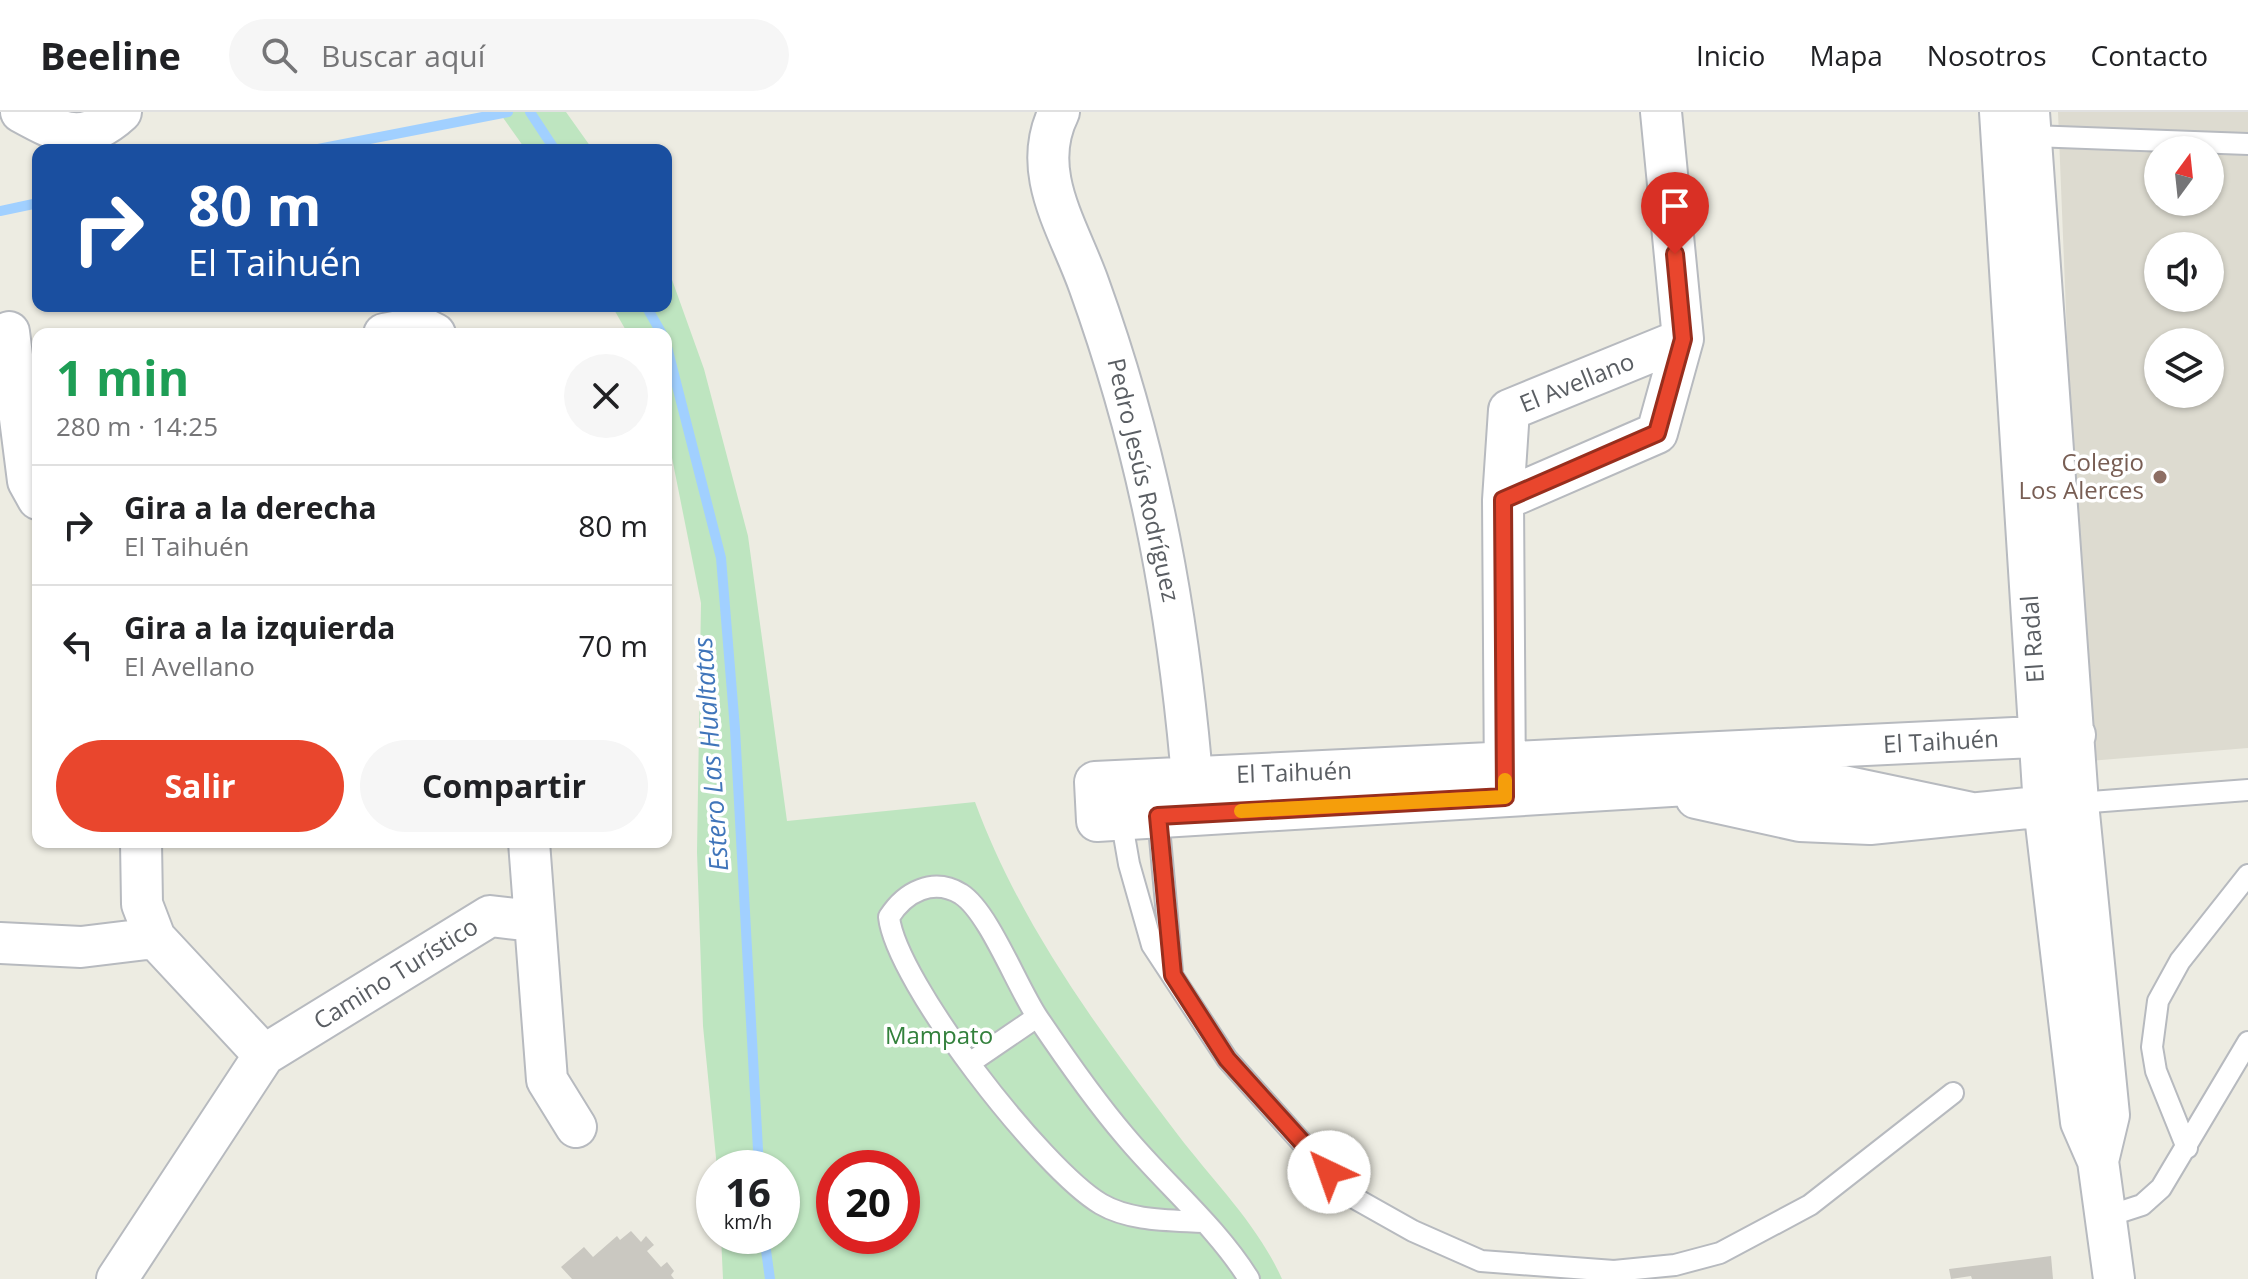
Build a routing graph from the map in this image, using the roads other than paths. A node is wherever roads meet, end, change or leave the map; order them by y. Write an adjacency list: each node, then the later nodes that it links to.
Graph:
1 (21, 112): 2 (street)
2 (121, 112)
3 (1059, 112): 15 (street, Pedro Jesús Rodríguez)
4 (1661, 112): 8 (street, El Avellano)
5 (2020, 120): 6 (lane); 11 (street, El Radal)
6 (2248, 144)
7 (9, 332): 9 (street)
8 (1683, 339): 10 (street, El Avellano); 10 (street, El Avellano)
9 (32, 488)
10 (1503, 500): 12 (street, El Avellano)
11 (2057, 736): 12 (street, El Taihuén); 14 (street, El Radal)
12 (1505, 780): 14 (street, El Taihuén); 15 (street, El Taihuén)
13 (2248, 790): 14 (lane)
14 (2061, 805): 30 (street, El Radal)
15 (1166, 806): 22 (lane); 22 (lane)
16 (141, 848): 20 (street)
17 (529, 848): 19 (street)
18 (2248, 875): 29 (lane)
19 (533, 921): 25 (street, Camino Turístico); 28 (street)
20 (155, 938): 21 (street); 25 (street)
21 (0, 943)
22 (1173, 975): 27 (lane)
23 (1037, 1017): 26 (lane); 26 (lane); 31 (lane)
24 (2248, 1042): 29 (lane)
25 (264, 1055): 32 (street, Camino Turístico)
26 (971, 1062): 31 (lane)
27 (1953, 1093)
28 (576, 1127)
29 (2187, 1148): 30 (lane)
30 (2105, 1217): 34 (street, El Radal)
31 (1203, 1222): 33 (lane)
32 (117, 1279)
33 (1249, 1279)
34 (2114, 1279)

